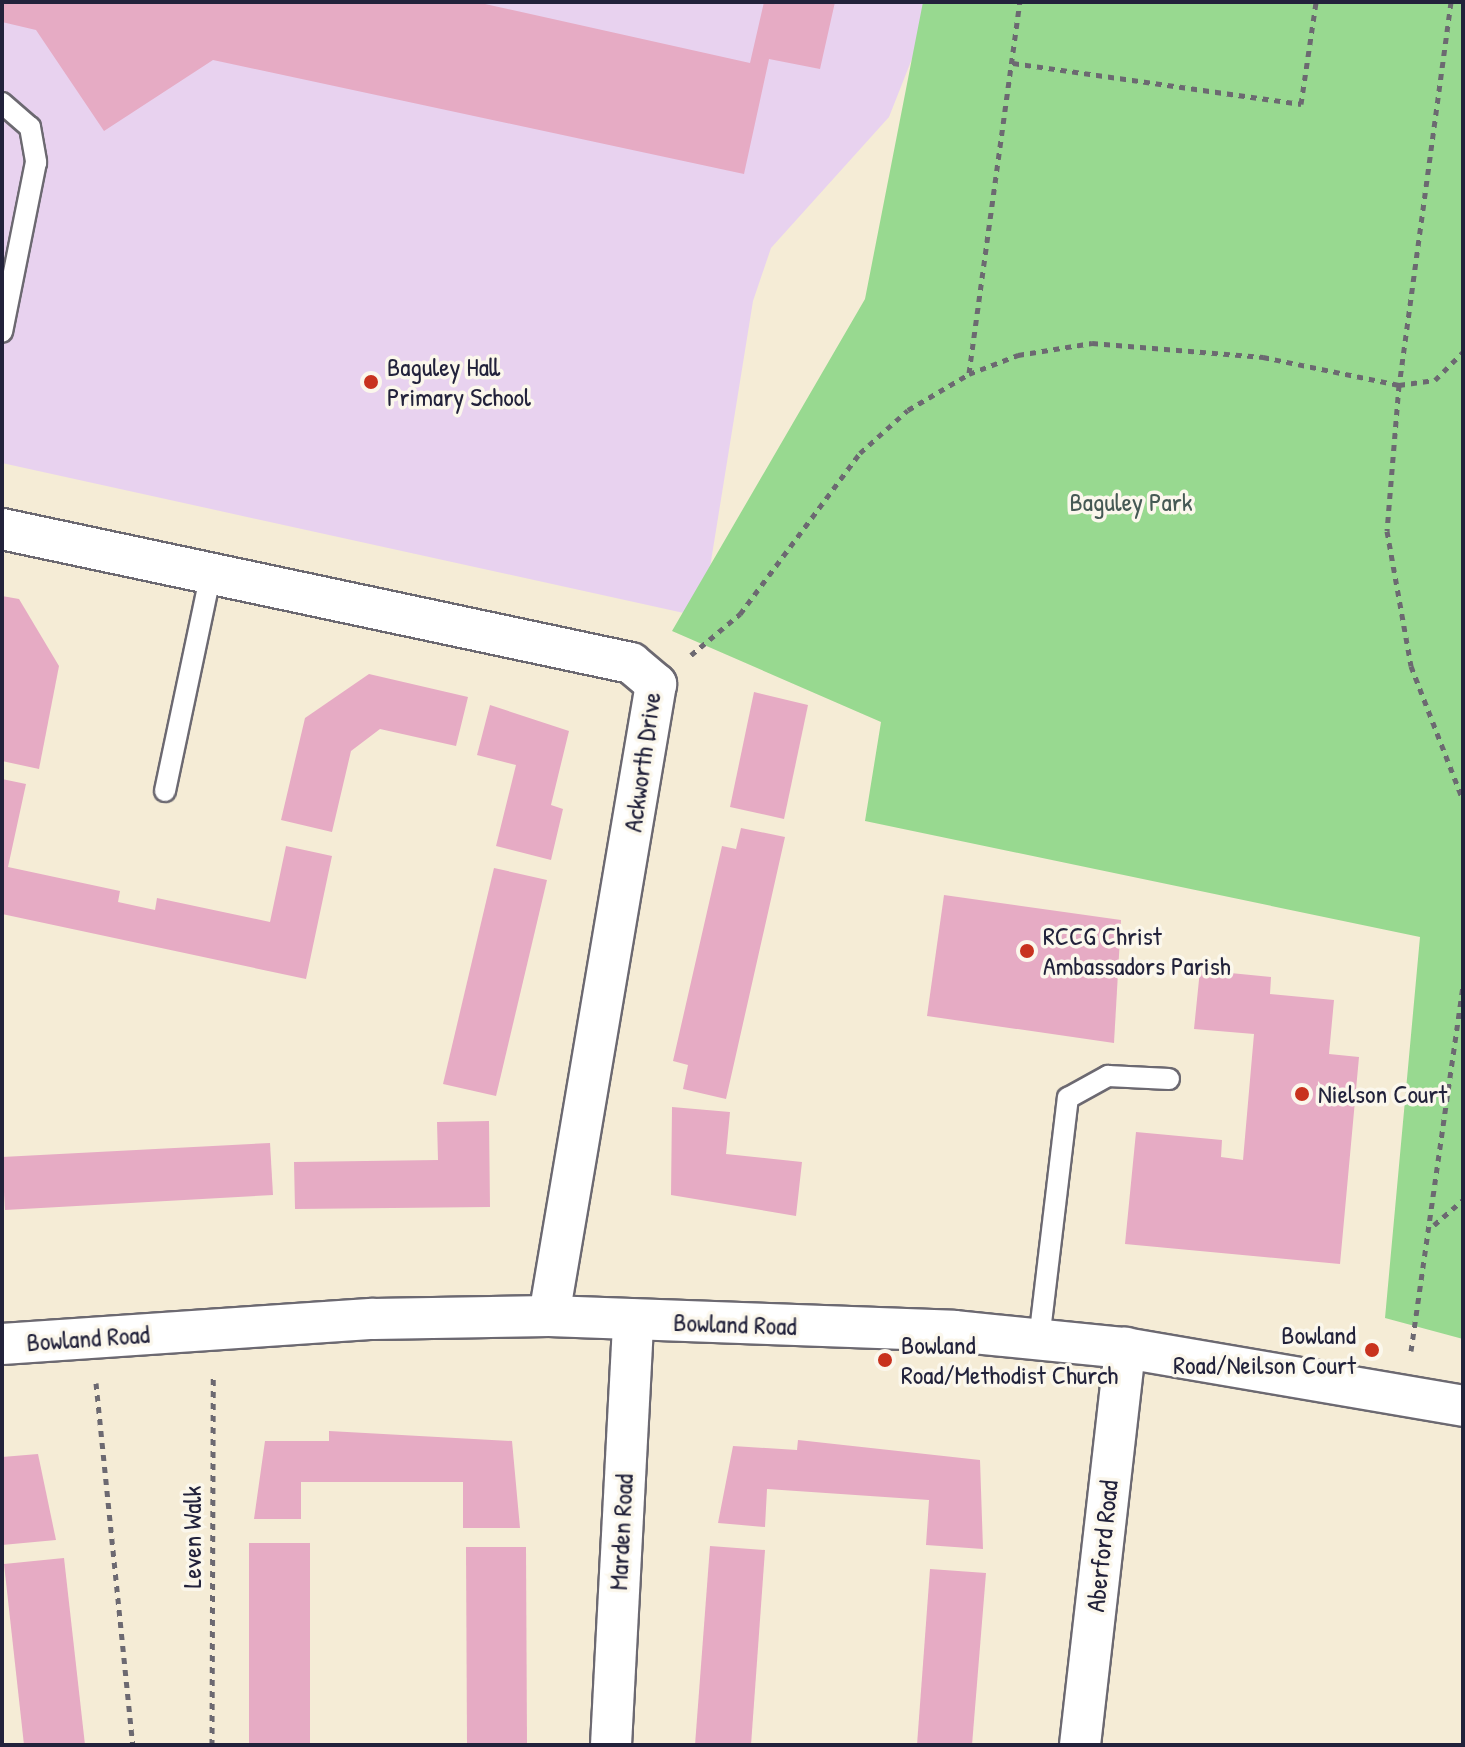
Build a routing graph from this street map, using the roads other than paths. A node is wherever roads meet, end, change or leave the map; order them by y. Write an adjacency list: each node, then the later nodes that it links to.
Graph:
1 (2, 103): 2 (lane)
2 (2, 332)
3 (2, 529): 4 (street, Ackworth Drive)
4 (211, 573): 5 (lane); 7 (street, Ackworth Drive)
5 (165, 791)
6 (1169, 1079): 9 (lane)
7 (549, 1316): 8 (street, Bowland Road); 10 (street, Bowland Road)
8 (633, 1320): 9 (street, Bowland Road); 13 (street, Marden Road)
9 (1039, 1340): 11 (street, Bowland Road)
10 (2, 1344)
11 (1125, 1348): 12 (street, Bowland Road); 14 (street, Aberford Road)
12 (1463, 1406)
13 (611, 1745)
14 (1080, 1745)

